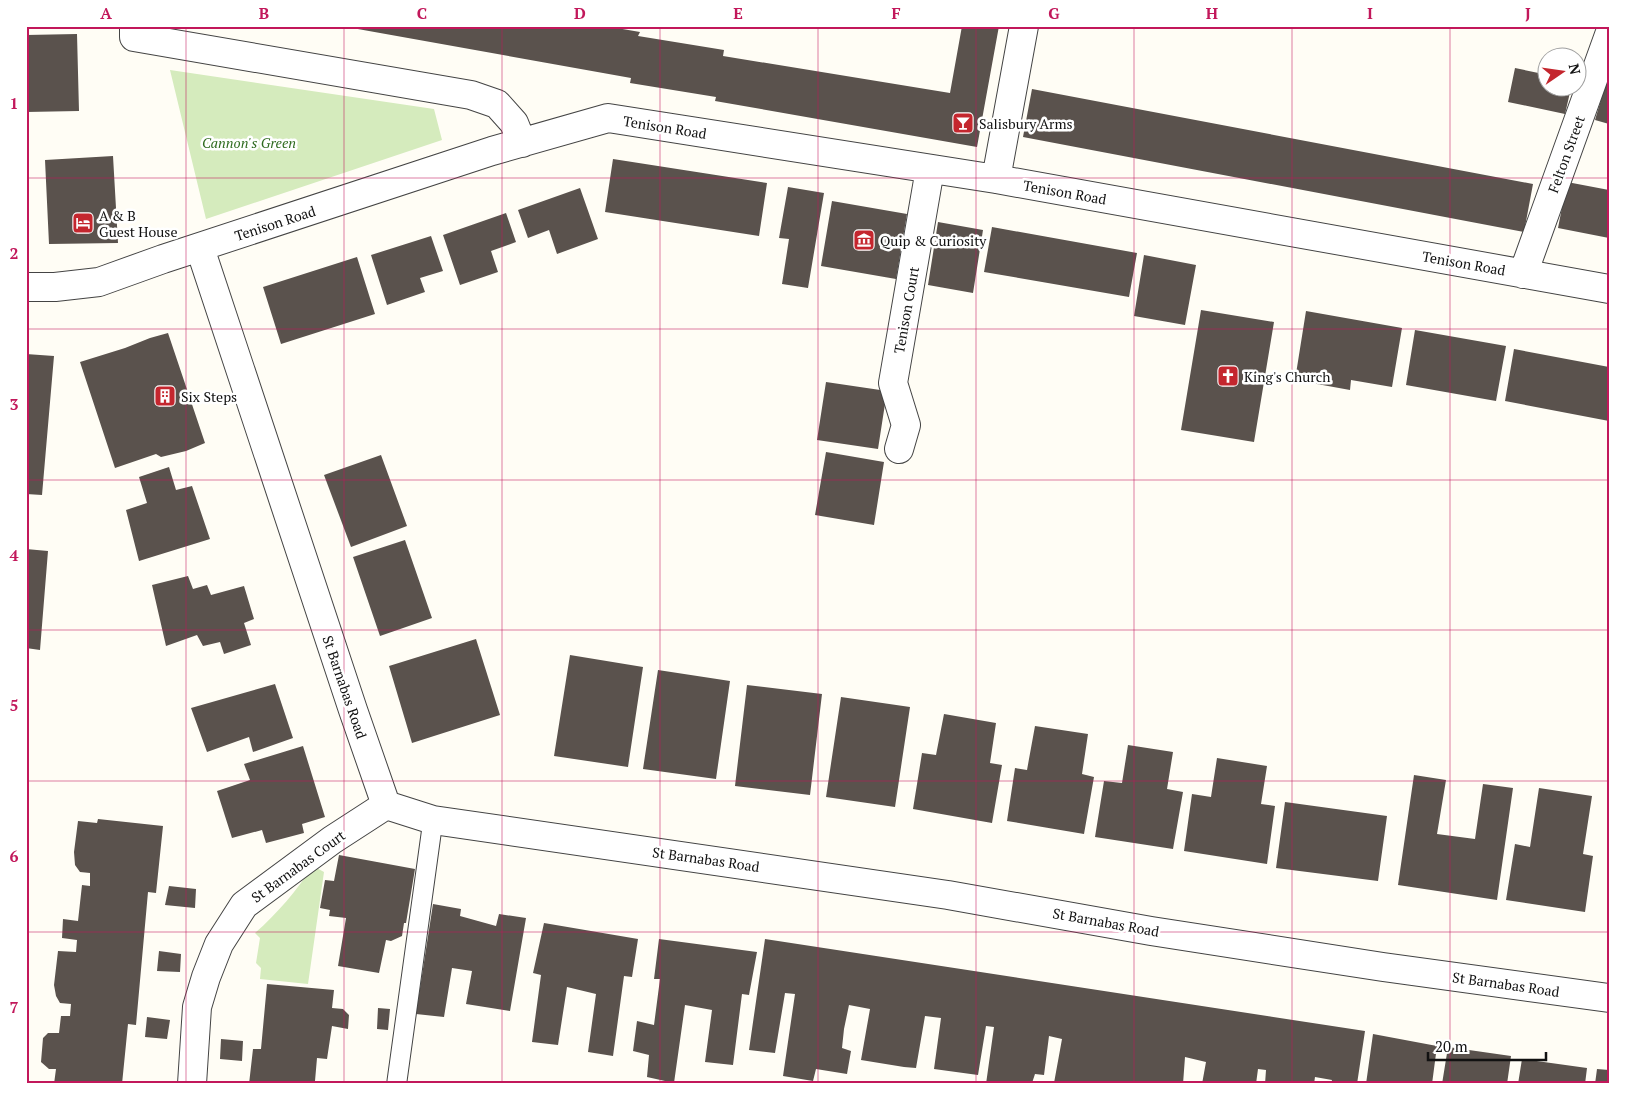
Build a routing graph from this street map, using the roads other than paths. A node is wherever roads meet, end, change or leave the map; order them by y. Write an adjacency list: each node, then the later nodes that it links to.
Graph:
1 (1024, 26): 6 (street)
2 (134, 32): 4 (street)
3 (1609, 35): 8 (street, Felton Street)
4 (522, 143): 5 (street, Tenison Road); 7 (street, Tenison Road)
5 (930, 169): 6 (street, Tenison Road); 11 (street, Tenison Court)
6 (996, 179): 8 (street, Tenison Road)
7 (200, 248): 9 (street, Tenison Road); 12 (street, St Barnabas Road)
8 (1523, 274): 10 (street, Tenison Road)
9 (26, 288)
10 (1609, 289)
11 (898, 449)
12 (386, 805): 13 (street, St Barnabas Road); 16 (street, St Barnabas Court)
13 (433, 820): 14 (street, St Barnabas Road); 15 (lane)
14 (1609, 998)
15 (397, 1081)
16 (192, 1084)

